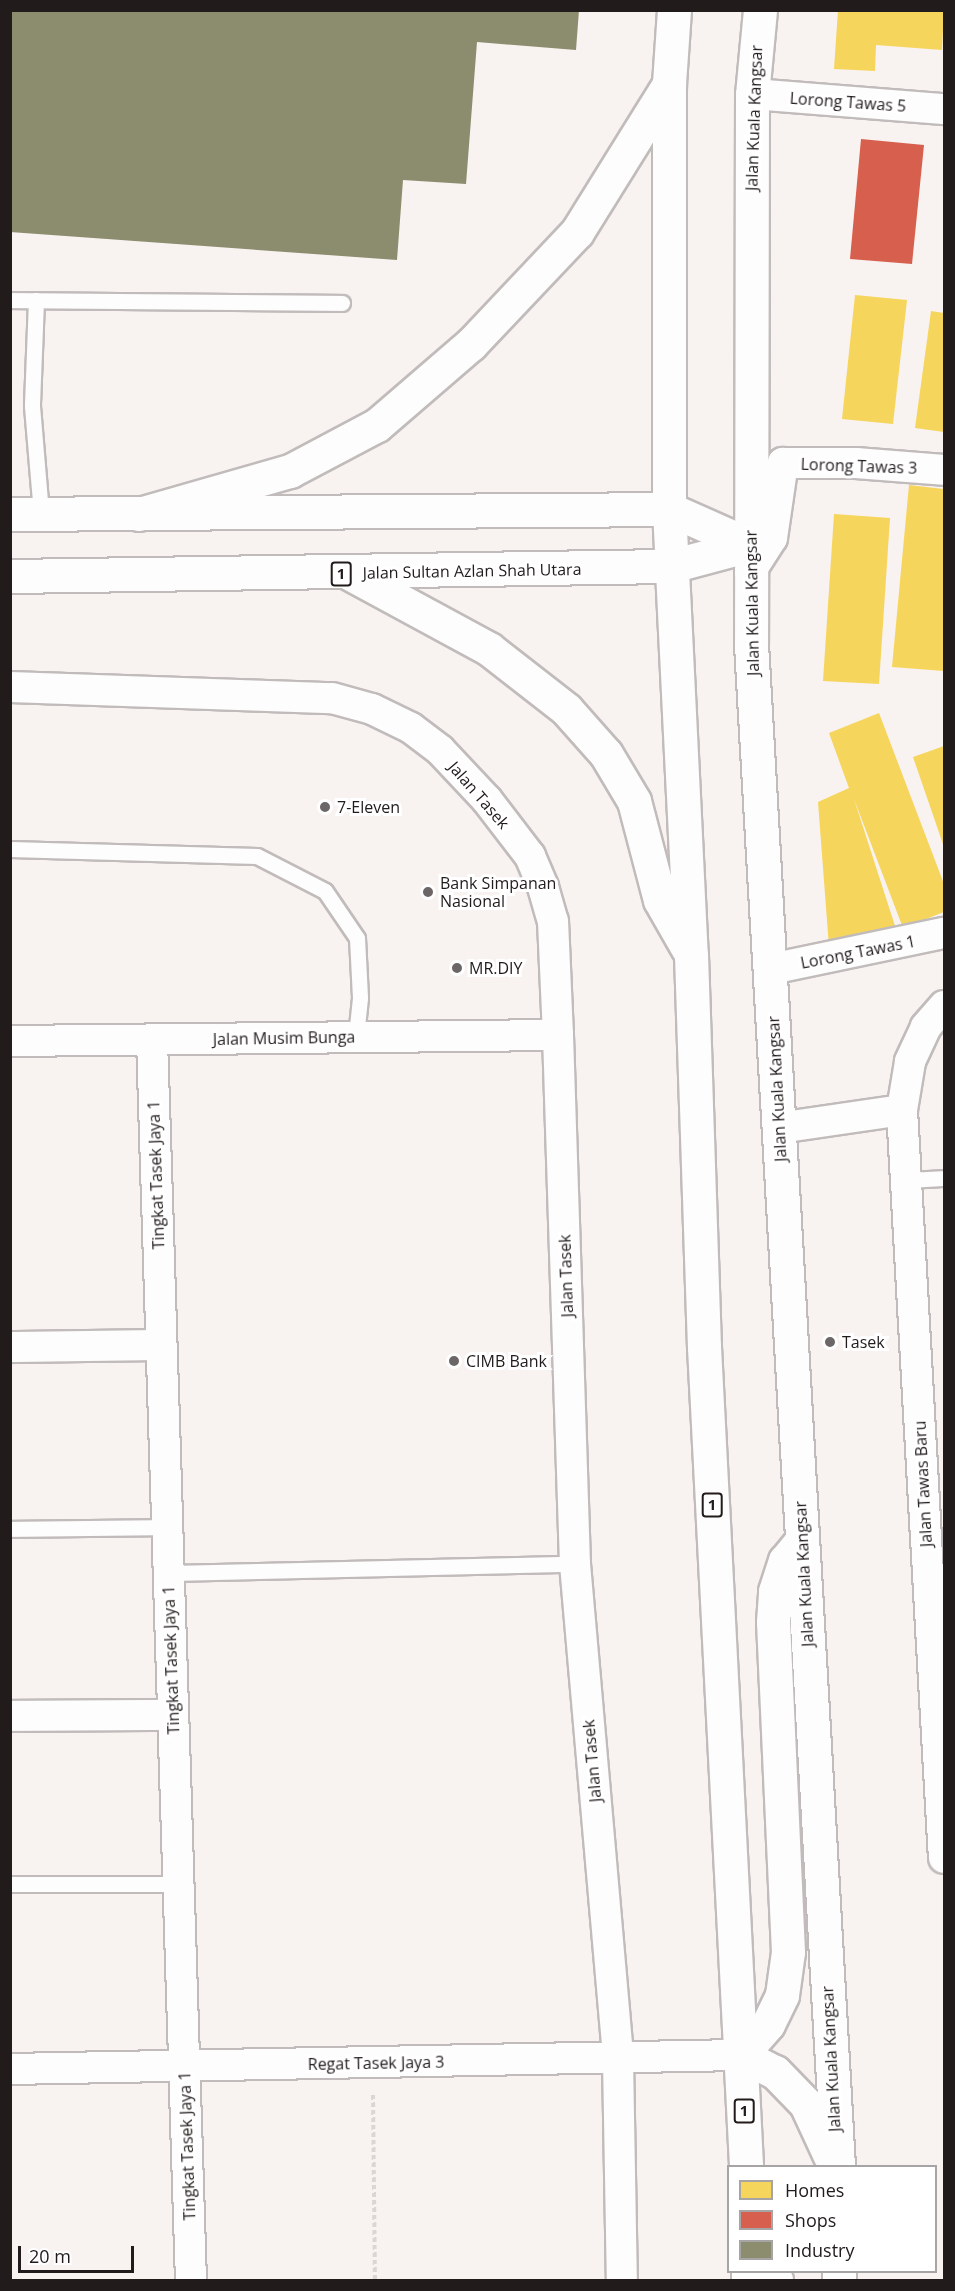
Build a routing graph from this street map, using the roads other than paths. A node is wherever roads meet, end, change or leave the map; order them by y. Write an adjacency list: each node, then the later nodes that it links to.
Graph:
1 (674, 10): 3 (main road)
2 (760, 10): 4 (main road, Jalan Kuala Kangsar)
3 (669, 84): 10 (main road); 12 (main road)
4 (752, 94): 5 (street, Lorong Tawas 5); 13 (main road, Jalan Kuala Kangsar)
5 (945, 109)
6 (10, 300): 7 (lane)
7 (36, 300): 8 (lane); 11 (lane)
8 (342, 303)
9 (945, 470): 13 (street, Lorong Tawas 3)
10 (669, 509): 12 (main road); 13 (main road); 14 (main road, 1)
11 (26, 514): 12 (main road)
12 (139, 514)
13 (750, 558): 14 (main road, Jalan Sultan Azlan Shah Utara / 1); 21 (main road, Jalan Kuala Kangsar)
14 (671, 566): 15 (main road, Jalan Sultan Azlan Shah Utara / 1); 20 (main road, 1)
15 (351, 574): 16 (main road, Jalan Sultan Azlan Shah Utara / 1); 20 (main road)
16 (10, 576)
17 (10, 687): 23 (street, Jalan Tasek)
18 (10, 849): 24 (lane)
19 (945, 933): 21 (street, Lorong Tawas 1)
20 (691, 955): 44 (main road, 1)
21 (771, 969): 28 (main road, Jalan Kuala Kangsar)
22 (945, 1006): 27 (street, Jalan Tawas Baru)
23 (558, 1035): 24 (street, Jalan Musim Bunga); 36 (street, Jalan Tasek)
24 (356, 1036): 25 (street, Jalan Musim Bunga)
25 (152, 1040): 26 (street, Jalan Musim Bunga); 31 (street, Tingkat Tasek Jaya 1)
26 (10, 1041)
27 (902, 1110): 28 (street); 30 (street, Jalan Tawas Baru)
28 (779, 1128): 35 (main road, Jalan Kuala Kangsar)
29 (945, 1178): 30 (lane)
30 (906, 1180): 38 (street, Jalan Tawas Baru)
31 (161, 1345): 32 (street); 33 (street, Tingkat Tasek Jaya 1)
32 (10, 1347)
33 (167, 1527): 34 (lane); 37 (street, Tingkat Tasek Jaya 1)
34 (10, 1529)
35 (802, 1540): 44 (main road); 50 (main road, Jalan Kuala Kangsar)
36 (574, 1564): 37 (lane); 45 (street, Jalan Tasek)
37 (168, 1573): 39 (street, Tingkat Tasek Jaya 1)
38 (937, 1601): 41 (street, Jalan Tawas Baru)
39 (173, 1715): 40 (street); 43 (street, Tingkat Tasek Jaya 1)
40 (10, 1716)
41 (945, 1858)
42 (10, 1884): 43 (lane)
43 (179, 1884): 46 (street, Tingkat Tasek Jaya 1)
44 (741, 2055): 45 (street, Regat Tasek Jaya 3); 48 (main road, 1); 49 (main road)
45 (618, 2059): 46 (street, Regat Tasek Jaya 3); 52 (street, Jalan Tasek)
46 (185, 2066): 47 (street, Regat Tasek Jaya 3); 51 (street, Tingkat Tasek Jaya 1)
47 (10, 2069)
48 (746, 2165)
49 (836, 2165)
50 (836, 2165)
51 (191, 2280)
52 (622, 2280)

